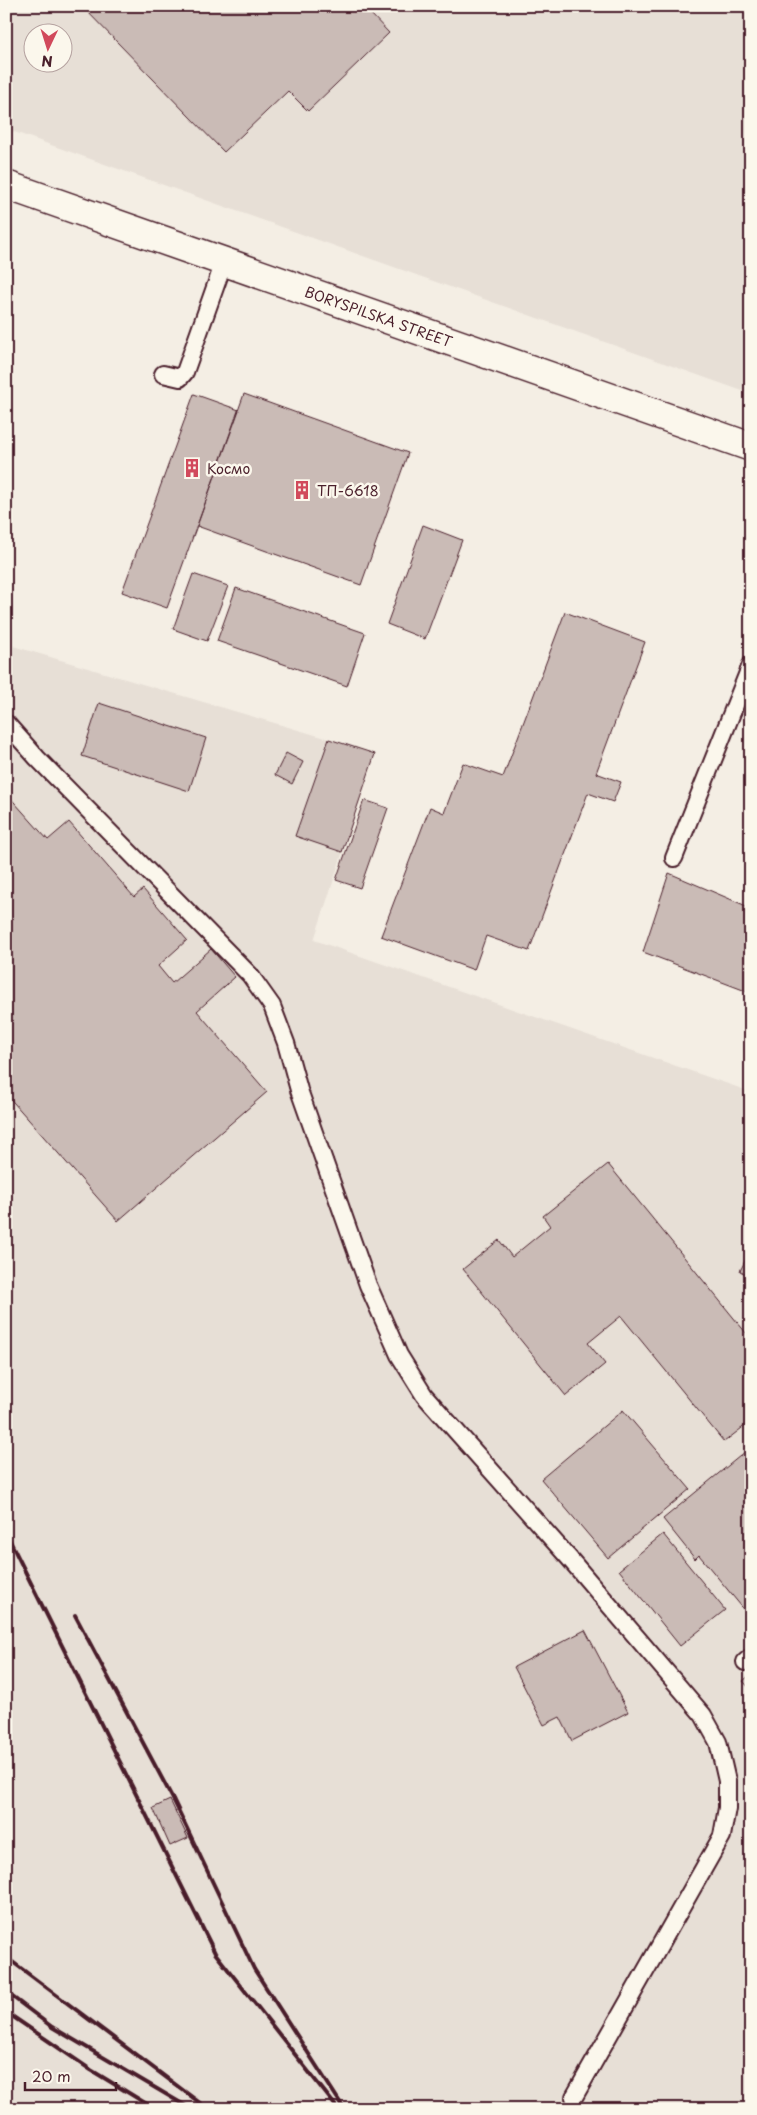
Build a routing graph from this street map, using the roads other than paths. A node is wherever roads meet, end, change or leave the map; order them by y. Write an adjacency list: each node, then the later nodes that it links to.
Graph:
1 (6, 185): 2 (main road, BORYSPILSKA STREET)
2 (224, 262): 3 (lane); 4 (main road, BORYSPILSKA STREET)
3 (163, 374)
4 (751, 447)
5 (751, 665): 7 (lane)
6 (6, 723): 8 (lane)
7 (674, 858)
8 (574, 2097)

